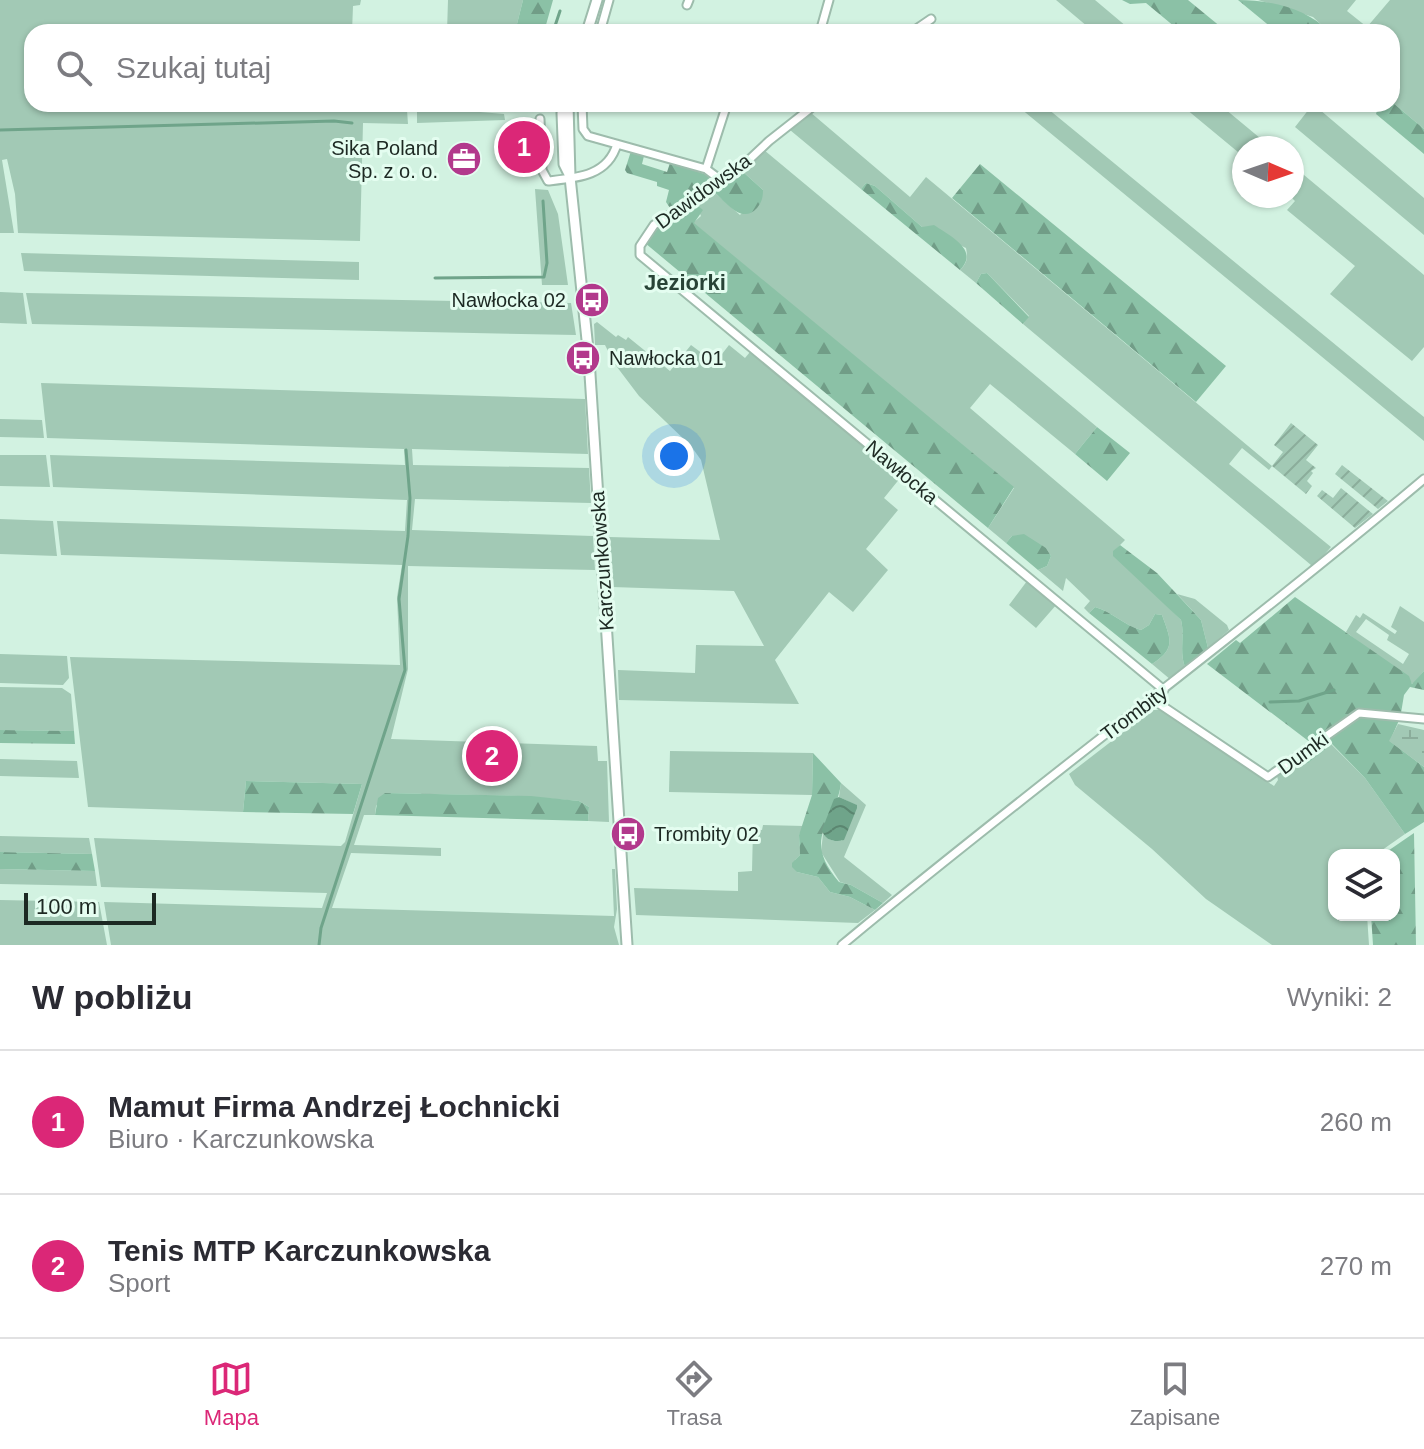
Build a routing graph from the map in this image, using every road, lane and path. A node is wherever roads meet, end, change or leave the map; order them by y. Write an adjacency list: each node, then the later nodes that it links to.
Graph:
1 (594, 0): 5 (street)
2 (609, 0): 6 (street)
3 (829, 0): 7 (street)
4 (931, 19): 8 (street)
5 (586, 24)
6 (602, 24)
7 (822, 24)
8 (924, 24)
9 (566, 112): 16 (street, Karczunkowska)
10 (581, 112): 14 (street)
11 (724, 112): 15 (street)
12 (806, 112): 17 (street, Dawidowska)
13 (540, 119): 16 (street)
14 (617, 144): 15 (street); 16 (street)
15 (706, 169): 17 (street)
16 (570, 177): 23 (street, Karczunkowska)
17 (722, 181): 18 (street, Dawidowska)
18 (640, 255): 20 (street, Nawłocka)
19 (1424, 479): 20 (street, Trombity)
20 (1164, 690): 21 (street, Trombity)
21 (1152, 699): 22 (street, Dumki); 24 (street, Trombity)
22 (1424, 719)
23 (627, 945)
24 (842, 945)

